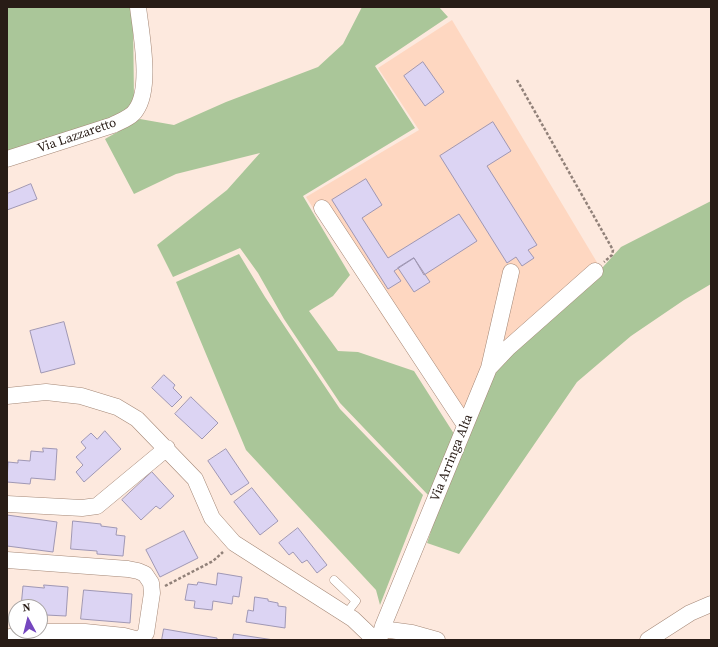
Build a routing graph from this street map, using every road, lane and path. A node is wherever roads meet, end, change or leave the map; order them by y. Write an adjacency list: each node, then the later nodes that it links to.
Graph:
1 (138, 7): 3 (street, Via Lazzaretto)
2 (517, 80): 5 (path)
3 (7, 159)
4 (322, 208): 9 (street)
5 (595, 271): 7 (street)
6 (511, 272): 7 (street, Via Arringa Alta)
7 (489, 368): 9 (street, Via Arringa Alta)
8 (7, 396): 10 (street)
9 (465, 425): 18 (street, Via Arringa Alta)
10 (167, 448): 11 (street); 12 (street)
11 (7, 504)
12 (234, 543): 15 (path); 17 (street)
13 (7, 560): 15 (street)
14 (334, 580): 17 (lane)
15 (152, 591): 20 (street)
16 (711, 604): 22 (street)
17 (350, 617): 18 (street)
18 (380, 634): 21 (street)
19 (7, 638): 20 (street)
20 (133, 639)
21 (438, 640)
22 (648, 640)

